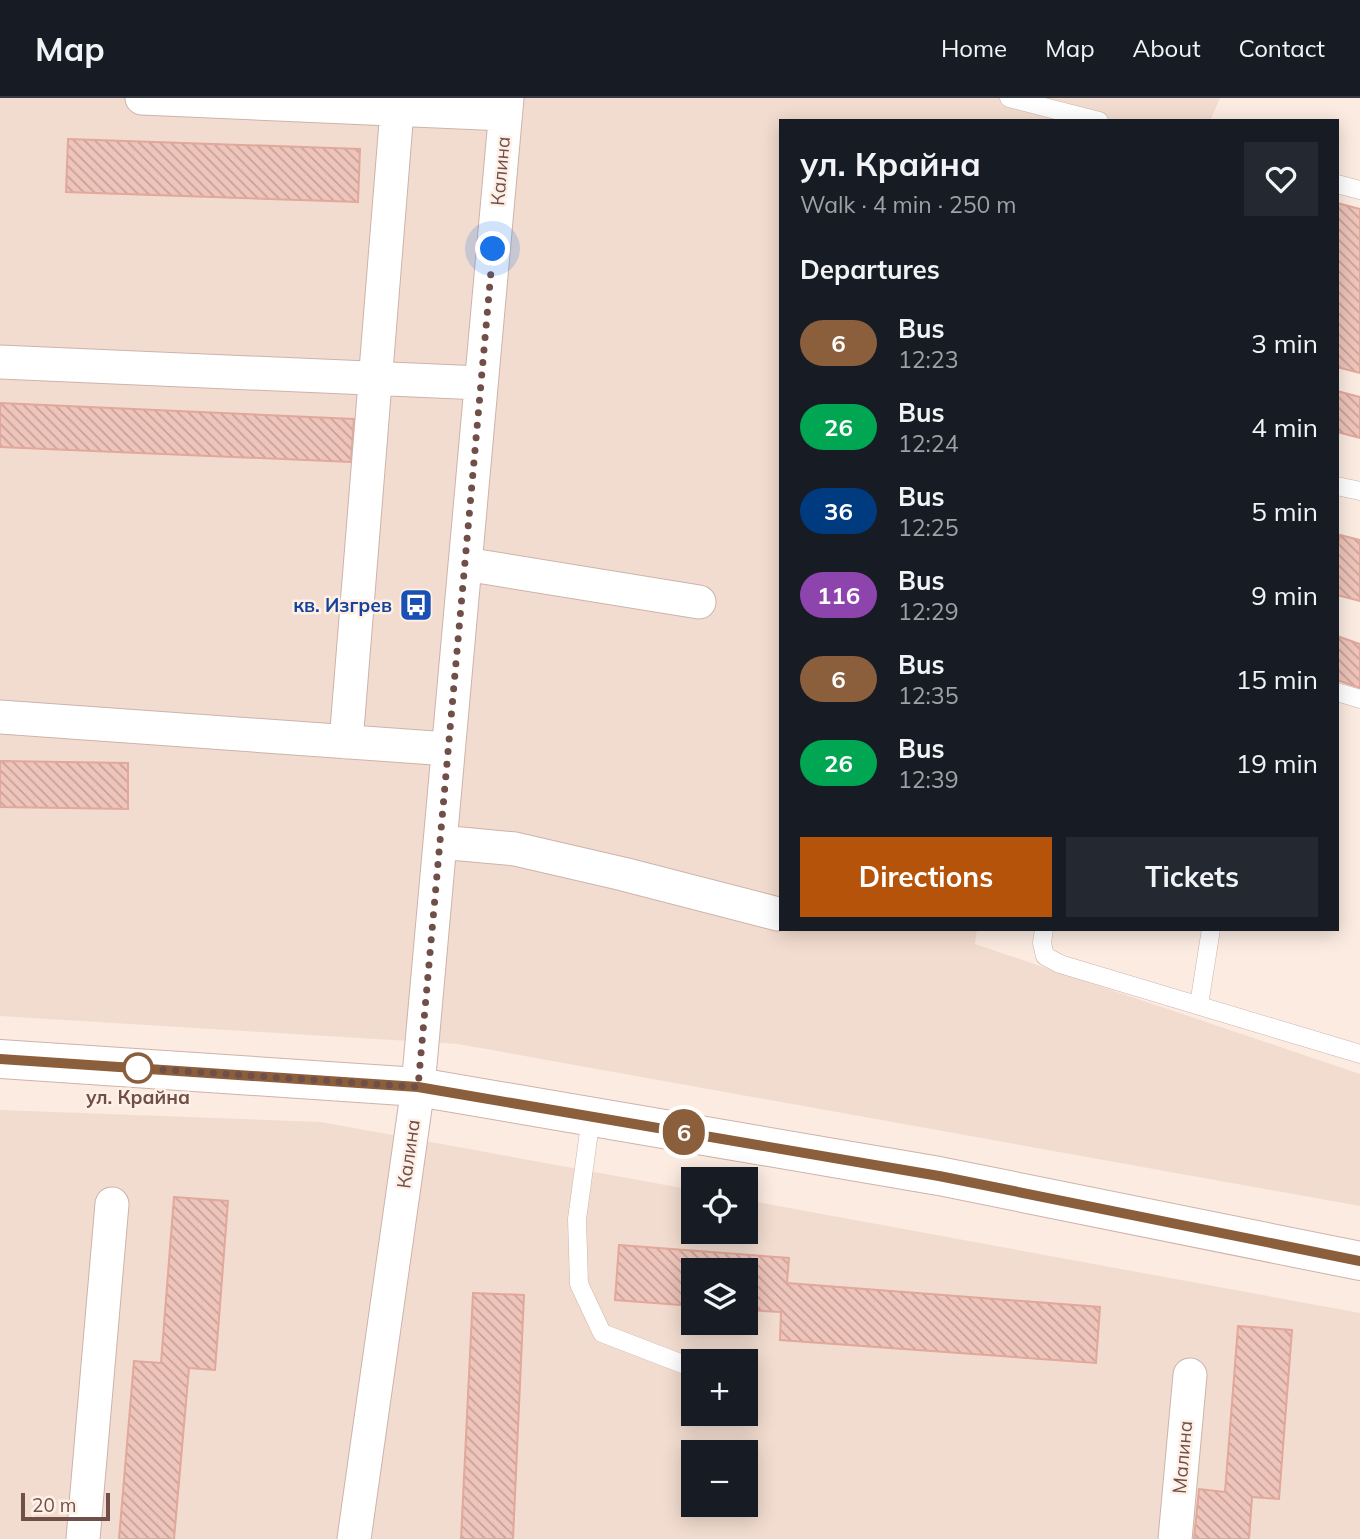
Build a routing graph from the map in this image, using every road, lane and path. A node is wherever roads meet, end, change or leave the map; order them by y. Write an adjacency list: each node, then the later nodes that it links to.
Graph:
1 (142, 98): 3 (street)
2 (1009, 98): 5 (lane)
3 (397, 104): 4 (street); 9 (street)
4 (506, 106): 10 (street, Калина)
5 (1090, 119)
6 (1339, 185): 7 (lane)
7 (1360, 190)
8 (0, 362): 9 (street)
9 (376, 379): 10 (street); 18 (street)
10 (481, 383): 13 (street, Калина)
11 (1339, 486): 12 (lane)
12 (1360, 491)
13 (465, 564): 14 (street); 19 (street, Калина)
14 (699, 602)
15 (1339, 693): 16 (lane)
16 (1360, 699)
17 (0, 717): 18 (street)
18 (346, 742): 19 (street)
19 (448, 749): 20 (street, Калина)
20 (440, 842): 21 (street); 27 (street, Калина)
21 (778, 914)
22 (1044, 931): 24 (lane)
23 (1211, 931): 24 (lane)
24 (1199, 1005): 25 (lane)
25 (1360, 1054)
26 (0, 1059): 27 (street)
27 (418, 1087): 28 (street); 34 (street, Калина)
28 (591, 1117): 30 (street); 31 (lane)
29 (112, 1203): 33 (street)
30 (1360, 1261)
31 (681, 1363)
32 (1190, 1375): 35 (street, Малина)
33 (83, 1539)
34 (354, 1539)
35 (1175, 1539)

